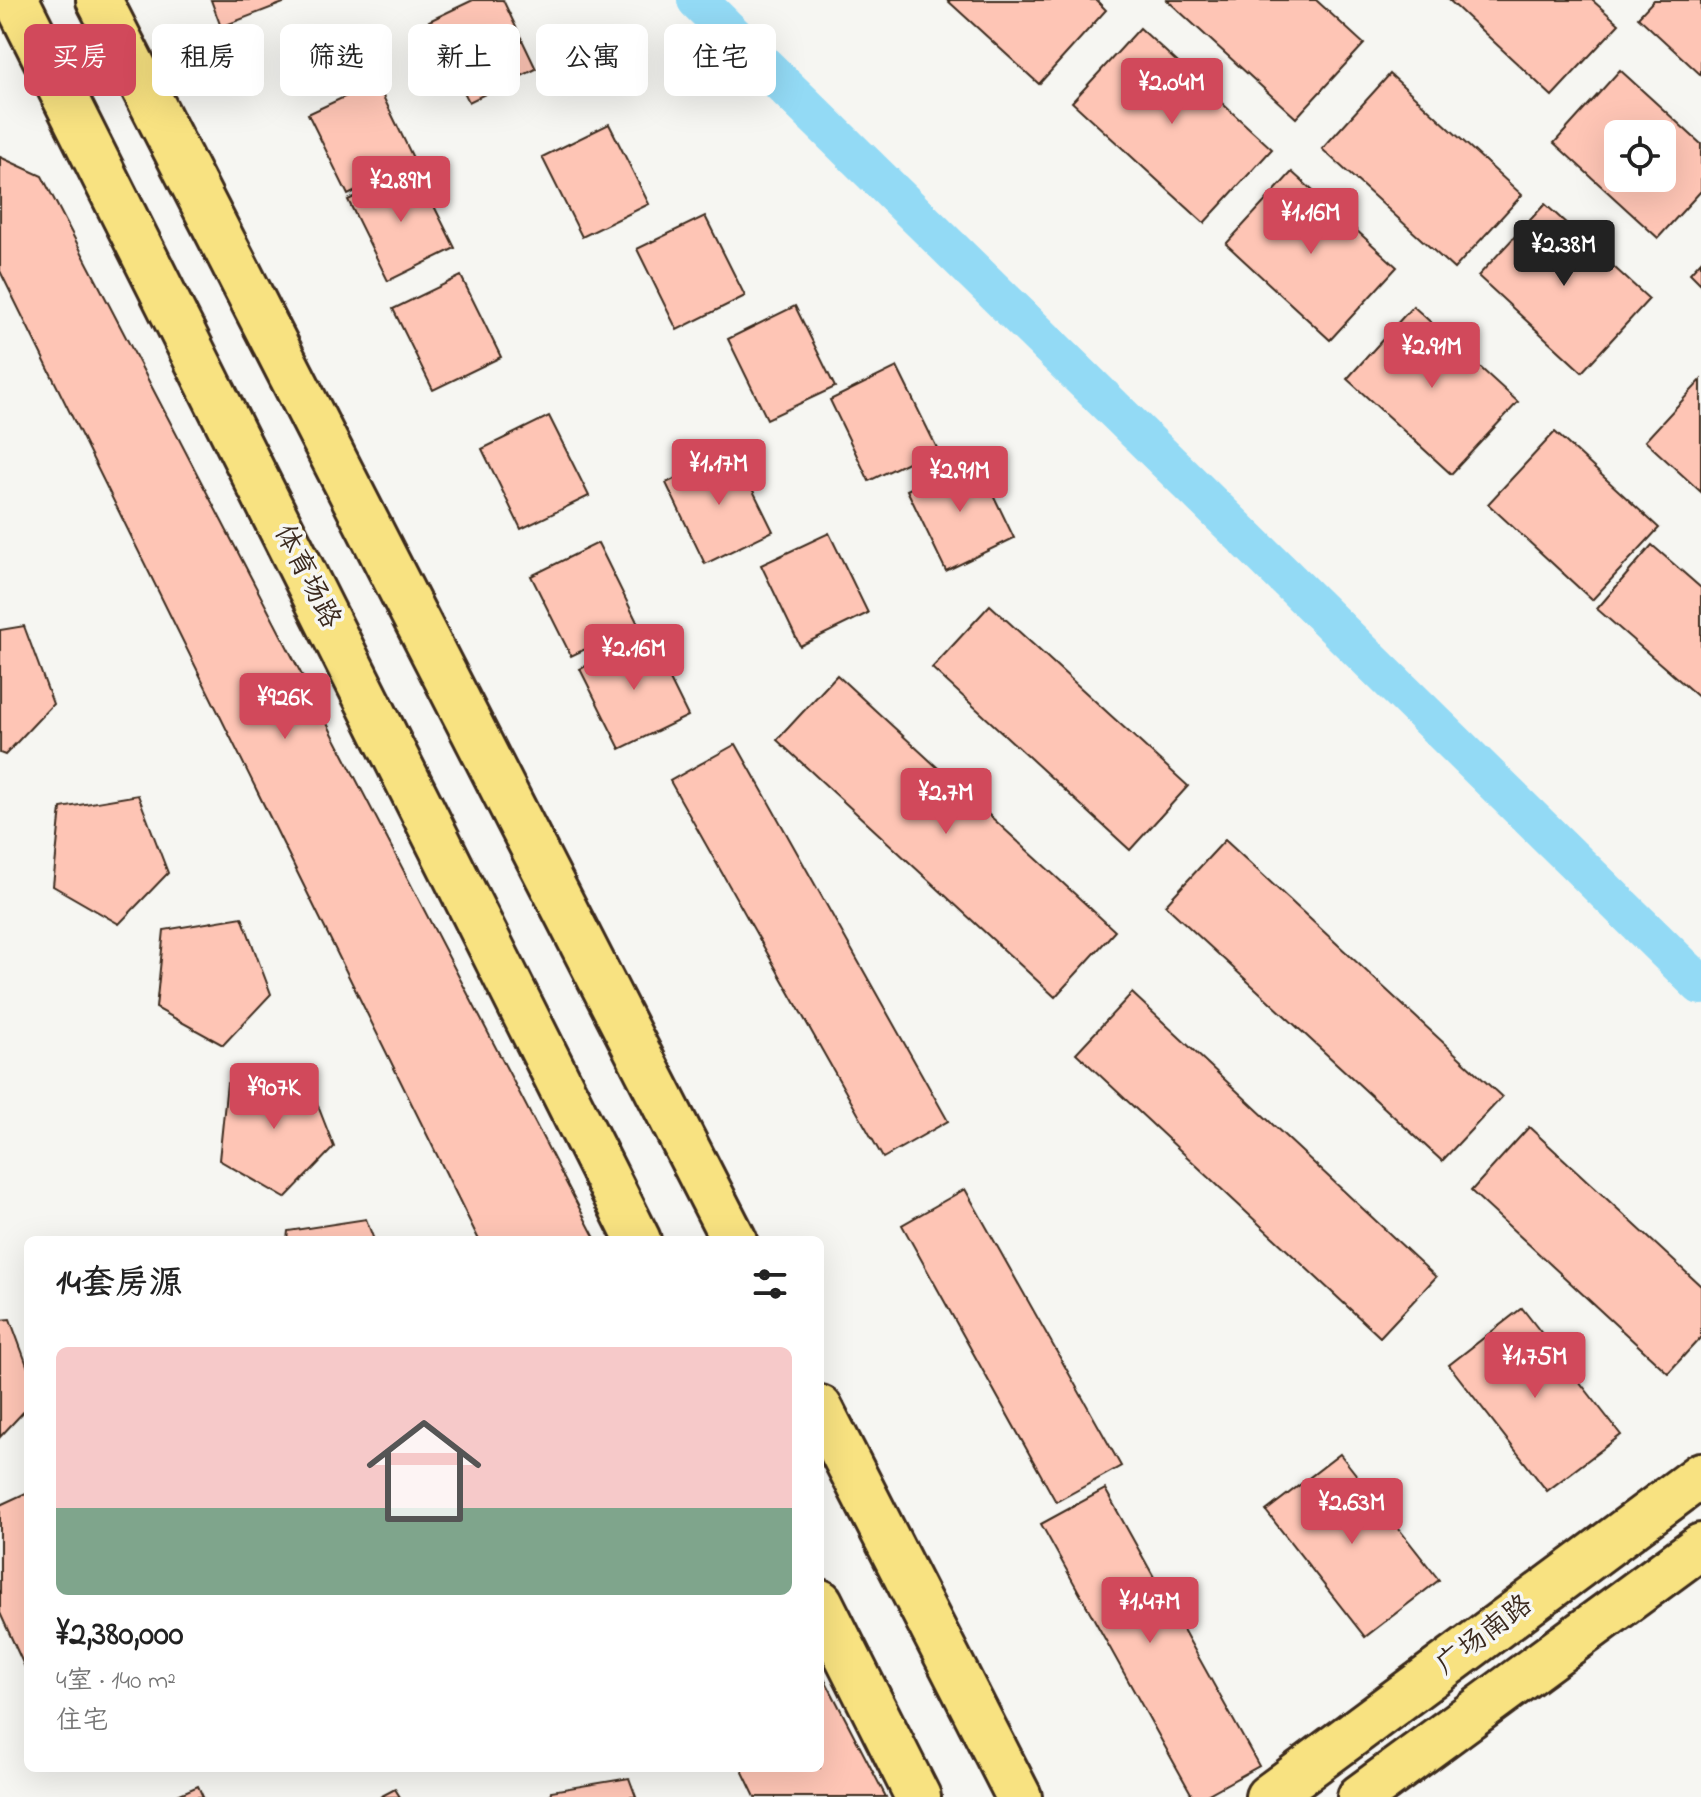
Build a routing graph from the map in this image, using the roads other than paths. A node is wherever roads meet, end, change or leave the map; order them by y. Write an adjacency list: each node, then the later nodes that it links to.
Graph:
1 (16, 0): 3 (main road, 体育场路)
2 (99, 0): 4 (main road)
3 (636, 1236)
4 (732, 1236)
5 (824, 1416): 10 (main road)
6 (1701, 1475): 11 (main road, 广场南路)
7 (1701, 1546): 12 (main road, 广场南路)
8 (824, 1610): 9 (main road)
9 (918, 1797)
10 (1019, 1797)
11 (1268, 1797)
12 (1360, 1797)

